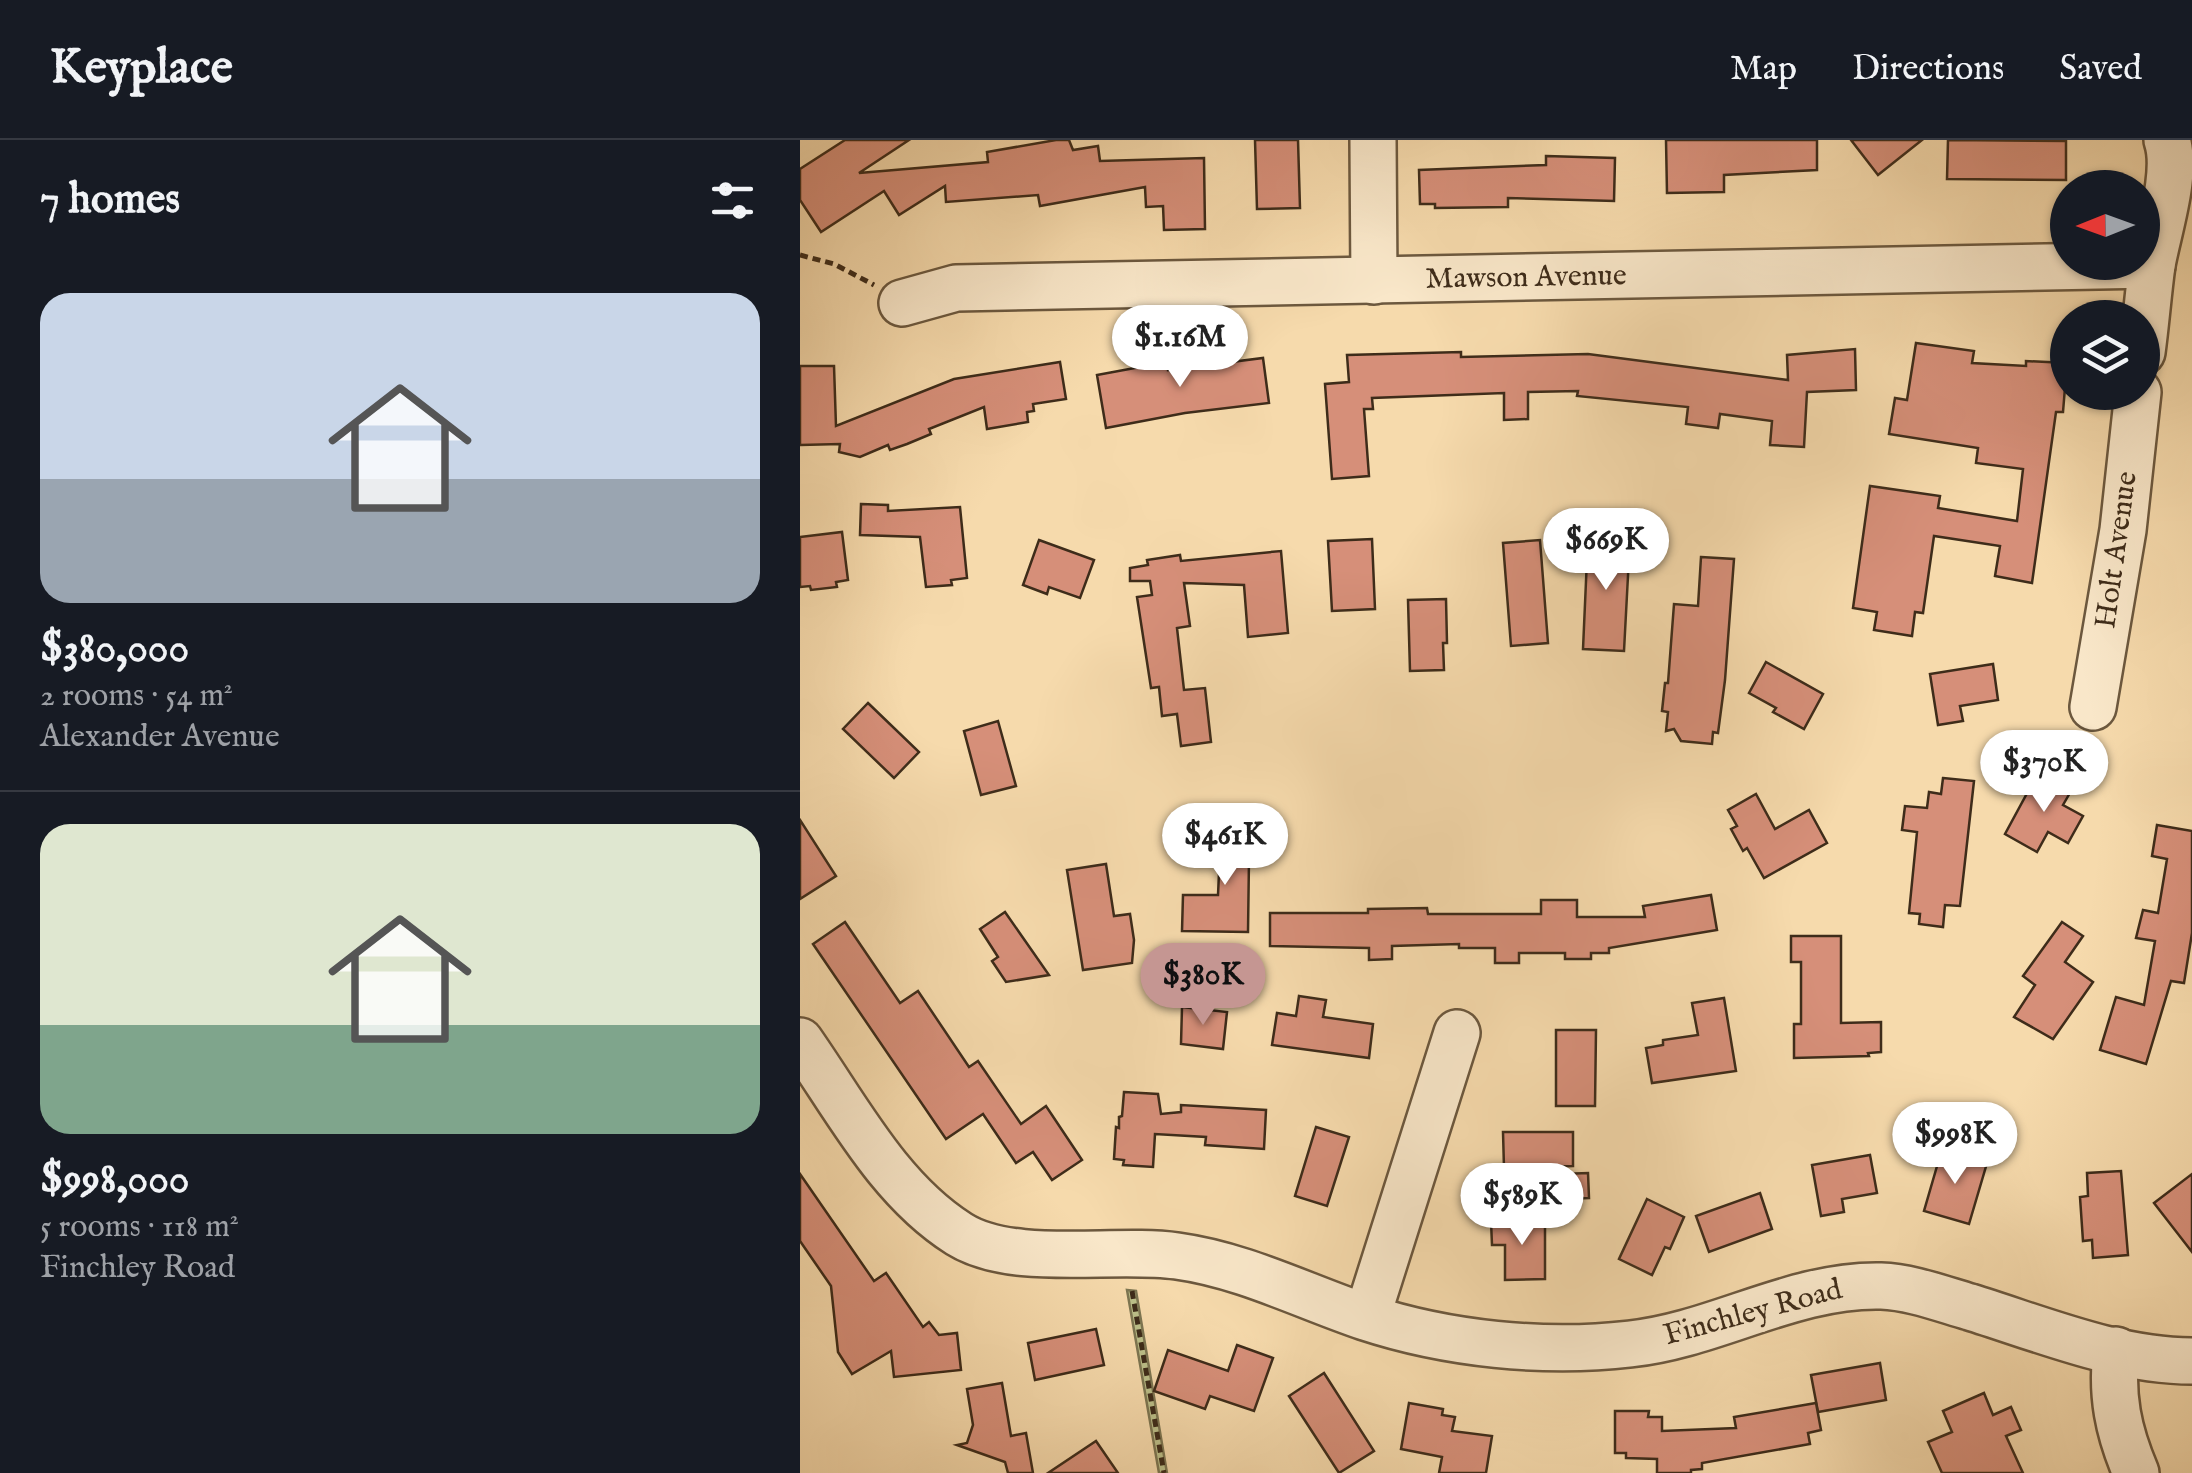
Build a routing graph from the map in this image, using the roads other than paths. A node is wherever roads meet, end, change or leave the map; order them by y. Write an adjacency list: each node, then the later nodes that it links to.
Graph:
1 (1373, 140): 5 (street)
2 (2167, 140): 3 (street)
3 (2160, 223)
4 (2050, 267): 5 (street, Mawson Avenue)
5 (1374, 281): 6 (street, Mawson Avenue)
6 (887, 293)
7 (2136, 410): 8 (street, Holt Avenue)
8 (2093, 708)
9 (1457, 1032): 11 (street)
10 (800, 1041): 11 (street, Finchley Road)
11 (1367, 1317): 12 (street, Finchley Road)
12 (2116, 1350): 13 (street, Finchley Road); 14 (street)
13 (2192, 1361)
14 (2136, 1473)

